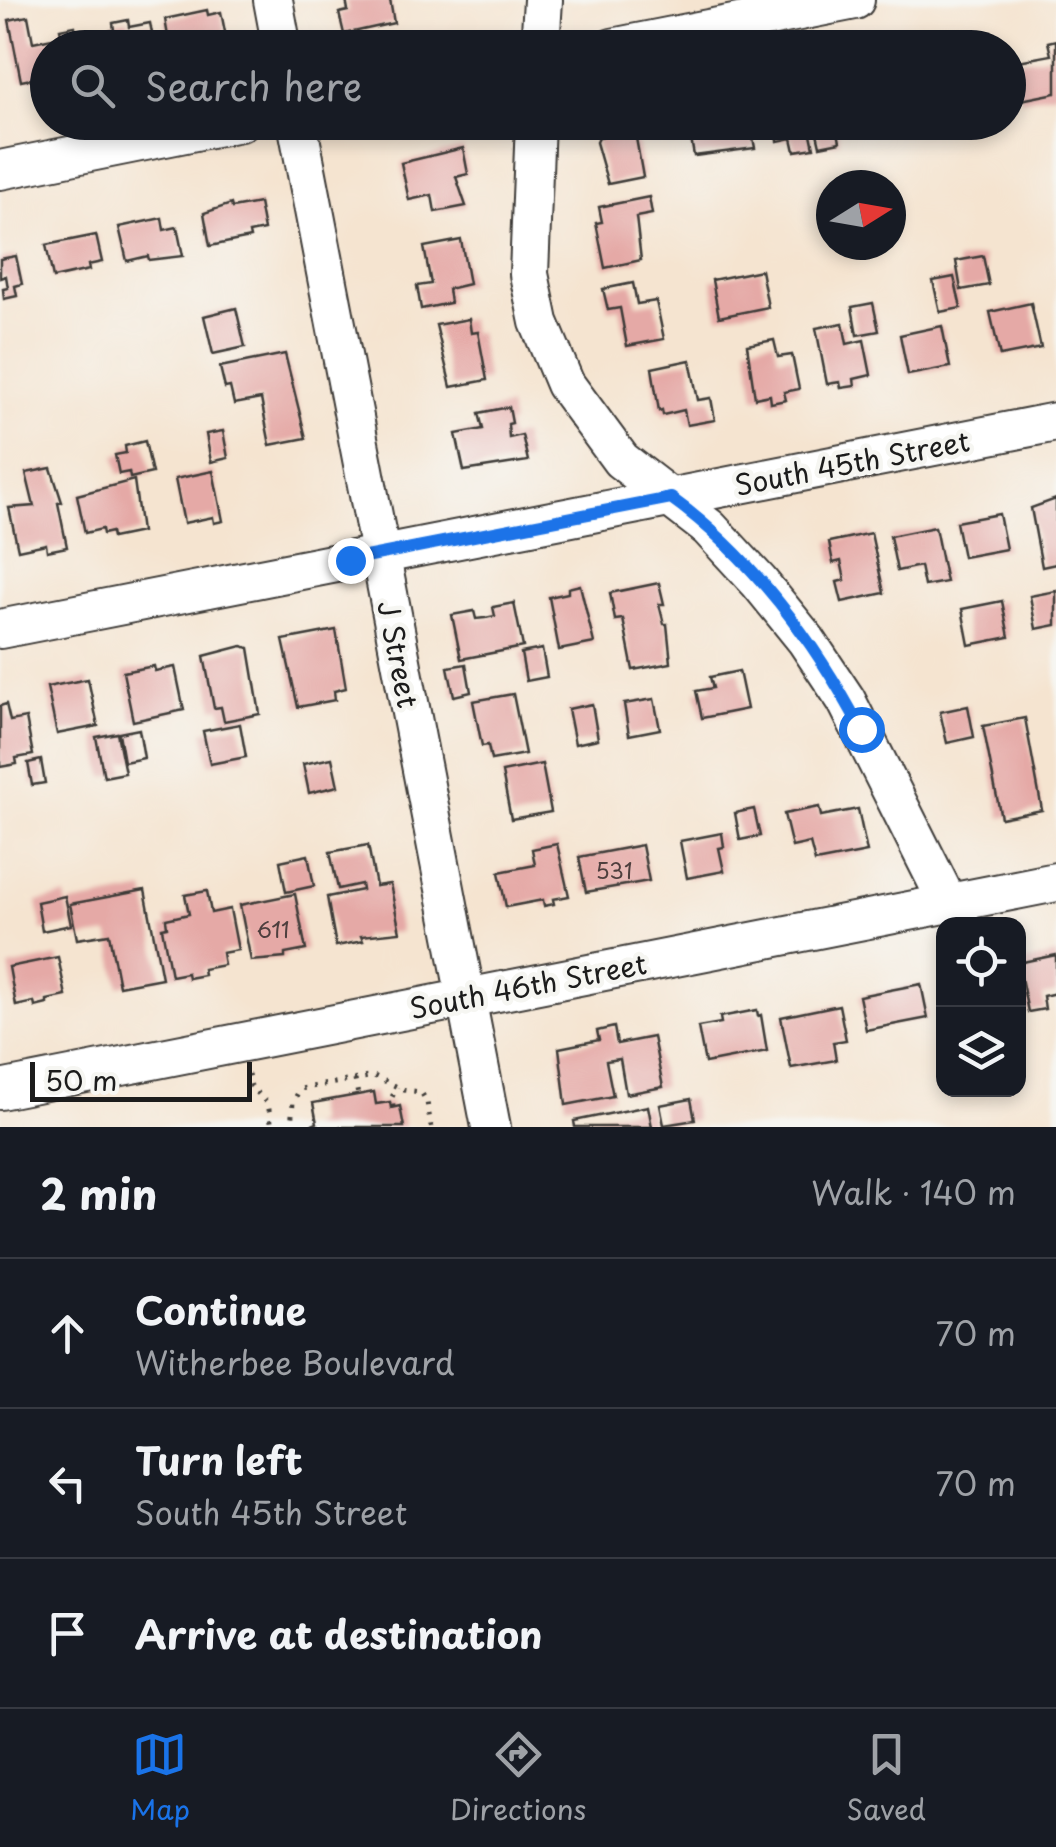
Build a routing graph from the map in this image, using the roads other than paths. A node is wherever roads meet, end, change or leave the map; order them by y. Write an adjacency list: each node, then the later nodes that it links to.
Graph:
1 (272, 0): 4 (street)
2 (544, 0): 5 (street)
3 (855, 0): 6 (street)
4 (278, 30)
5 (542, 30)
6 (703, 30)
7 (150, 140): 10 (street)
8 (300, 140): 13 (street, J Street)
9 (534, 140): 12 (street)
10 (0, 170)
11 (1056, 422): 12 (street, South 45th Street)
12 (671, 498): 13 (street, South 45th Street); 16 (street)
13 (380, 554): 14 (street, South 45th Street); 17 (street, J Street)
14 (0, 629)
15 (1056, 882): 16 (street, South 46th Street)
16 (948, 903): 17 (street, South 46th Street)
17 (466, 998): 18 (street, South 46th Street); 19 (street, J Street)
18 (0, 1090)
19 (491, 1127)

